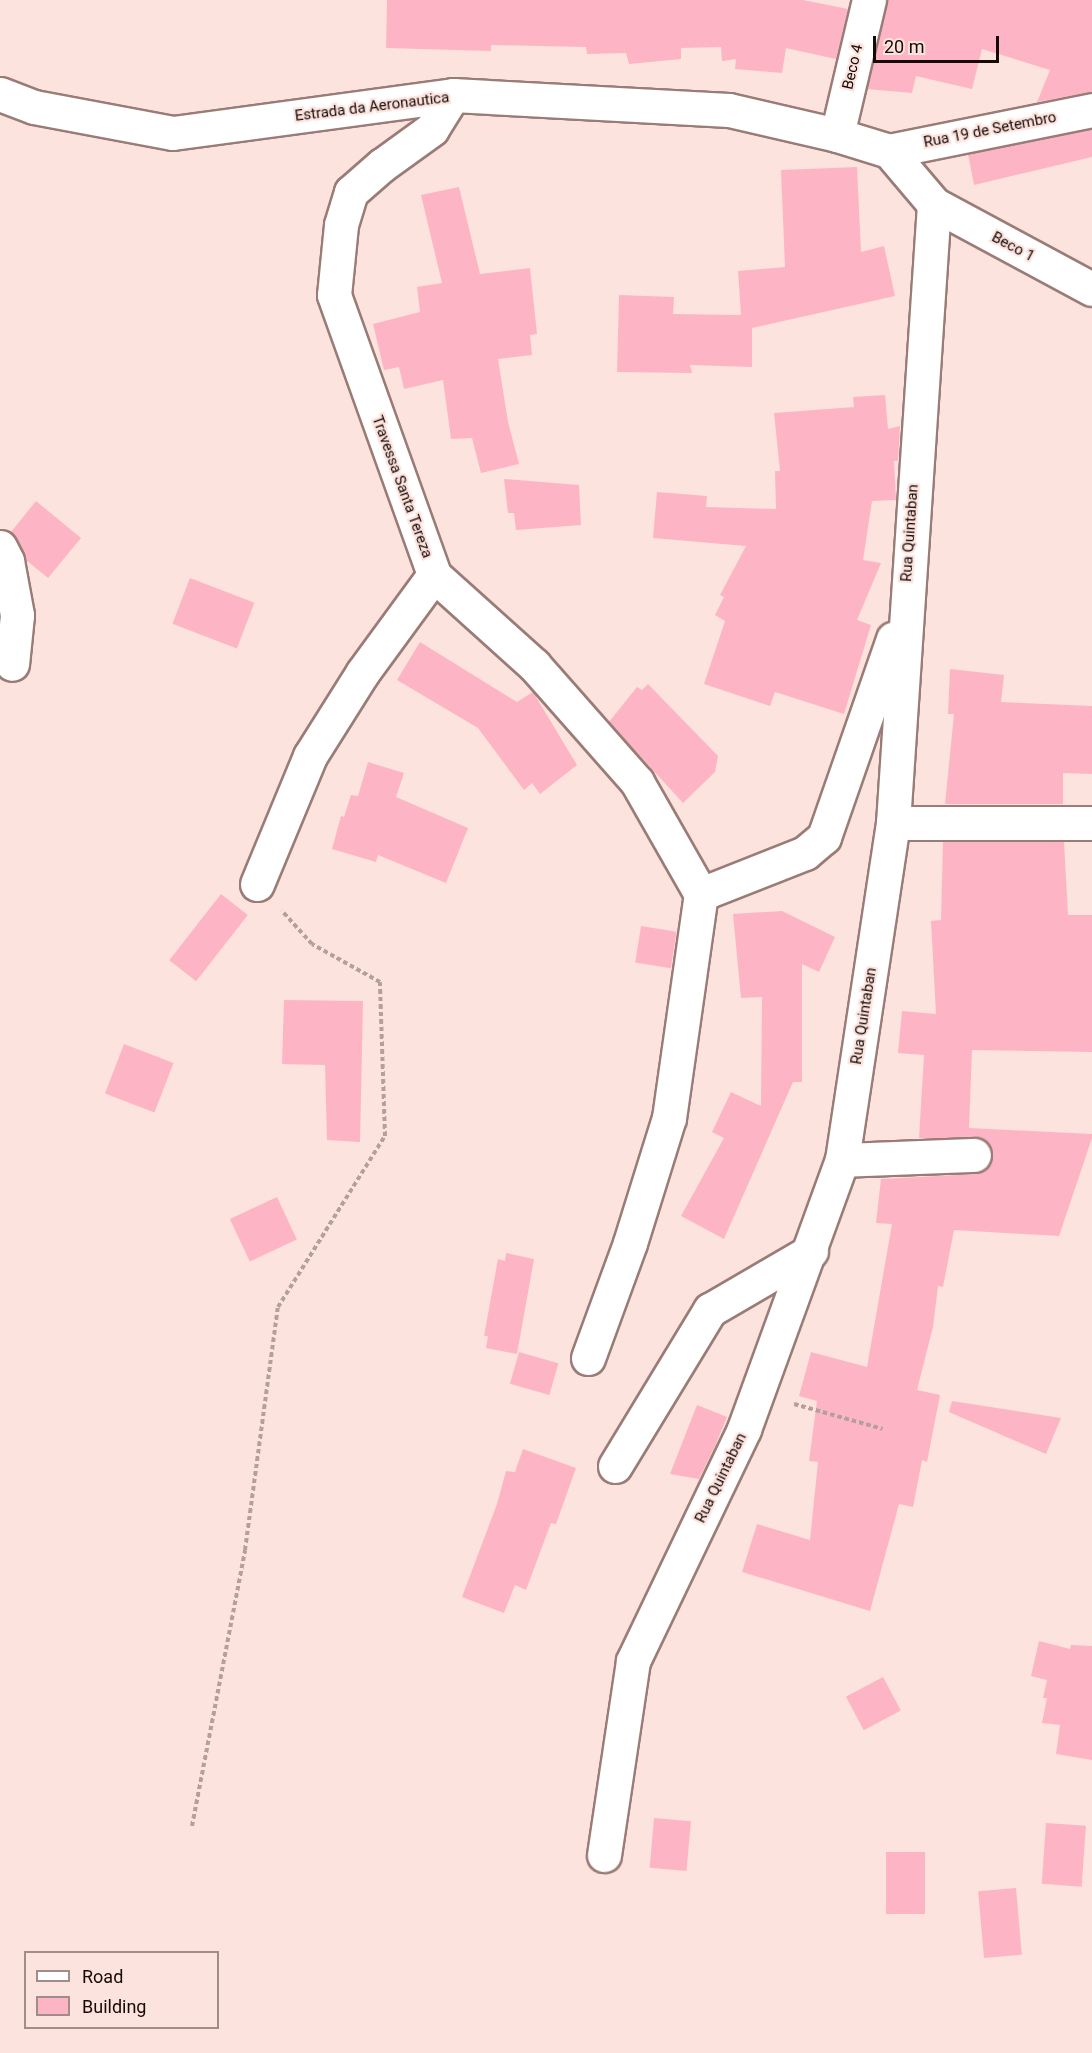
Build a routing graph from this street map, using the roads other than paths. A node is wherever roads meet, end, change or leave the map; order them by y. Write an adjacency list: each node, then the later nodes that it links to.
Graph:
1 (869, 0): 5 (street, Beco 4)
2 (0, 94): 3 (street, Estrada da Aeronautica)
3 (453, 95): 5 (street, Estrada da Aeronautica); 10 (street, Travessa Santa Tereza)
4 (1092, 110): 6 (street, Rua 19 de Setembro)
5 (837, 135): 6 (street, Estrada da Aeronautica)
6 (889, 151): 7 (street)
7 (933, 204): 8 (street, Beco 1); 11 (street, Rua Quintaban)
8 (1092, 289)
9 (0, 547): 12 (street)
10 (434, 575): 15 (street, Travessa Santa Tereza); 16 (street)
11 (906, 599): 14 (street, Rua Quintaban); 16 (street)
12 (12, 664)
13 (1092, 823): 14 (street)
14 (892, 824): 18 (street, Rua Quintaban)
15 (257, 884)
16 (701, 894): 20 (street)
17 (974, 1155): 18 (street)
18 (842, 1160): 19 (street, Rua Quintaban)
19 (811, 1251): 21 (street); 22 (street, Rua Quintaban)
20 (588, 1358)
21 (615, 1466)
22 (604, 1856)

